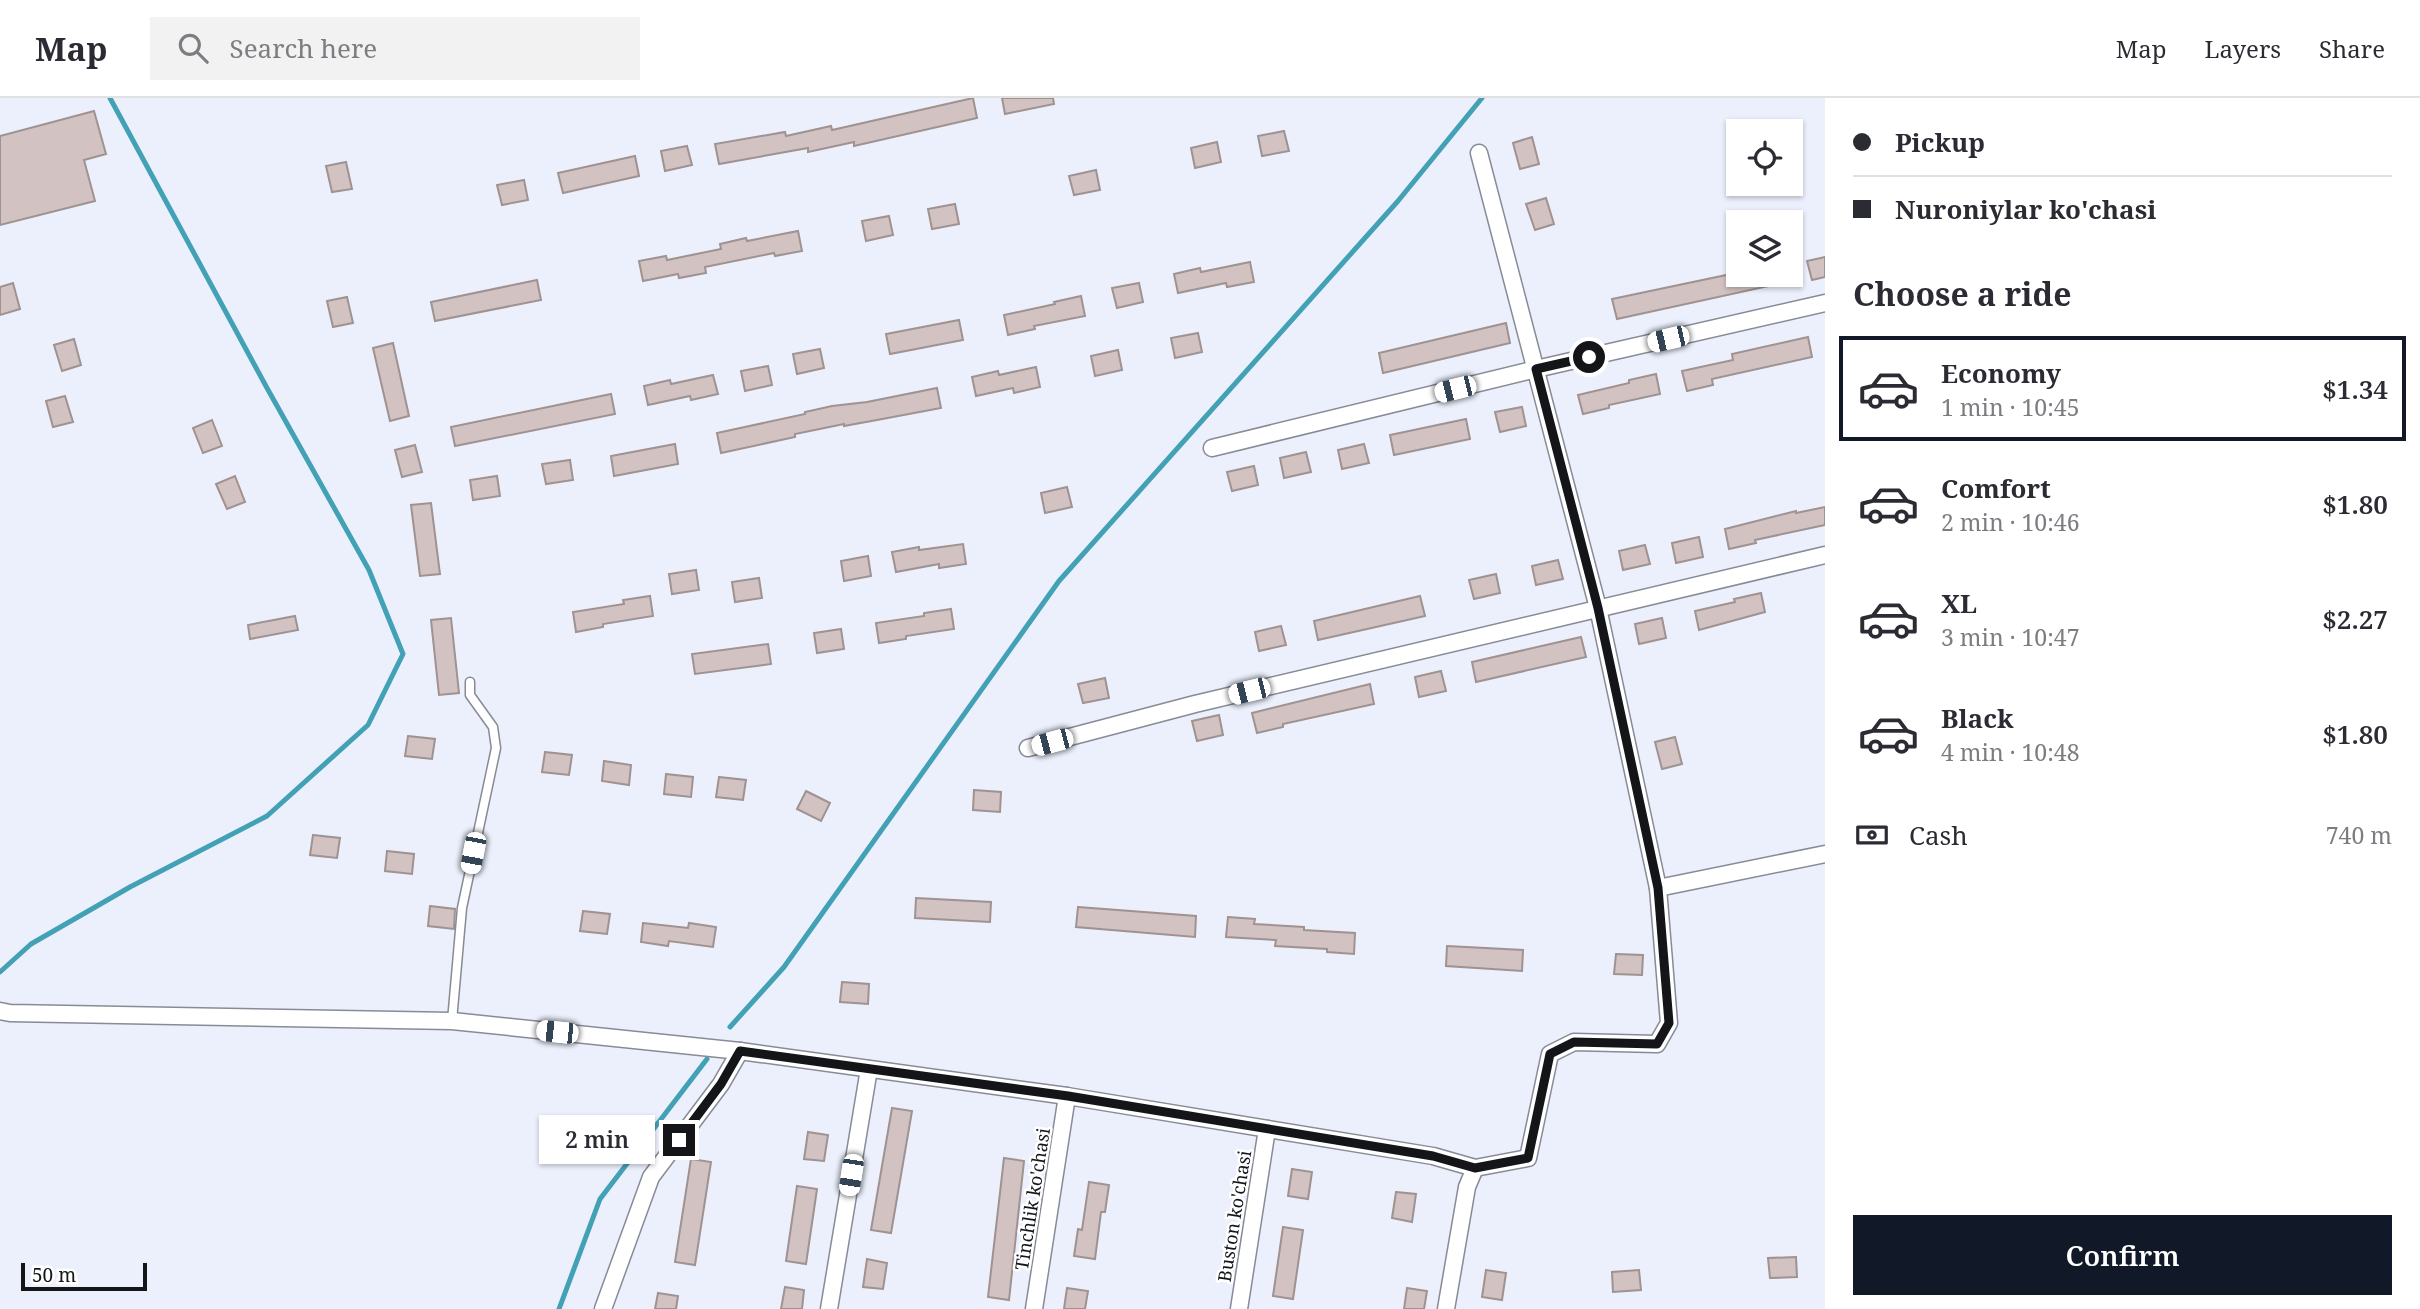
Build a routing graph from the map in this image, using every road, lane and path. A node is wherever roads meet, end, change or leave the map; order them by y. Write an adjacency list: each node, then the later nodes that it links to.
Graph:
1 (1479, 153): 3 (street)
2 (1825, 303): 3 (street)
3 (1536, 369): 4 (street); 6 (street)
4 (1212, 448)
5 (1825, 555): 6 (street)
6 (1598, 608): 8 (street); 10 (street)
7 (470, 682): 12 (lane)
8 (1028, 748)
9 (1825, 854): 10 (street)
10 (1658, 888): 17 (street)
11 (0, 1011): 12 (street)
12 (452, 1021): 13 (street)
13 (740, 1051): 14 (street); 18 (street)
14 (869, 1069): 15 (street); 19 (street)
15 (1068, 1096): 16 (street); 20 (street, Tinchlik ko'chasi)
16 (1267, 1129): 17 (street); 21 (street, Buston ko'chasi)
17 (1475, 1168): 22 (street)
18 (603, 1309)
19 (829, 1309)
20 (1034, 1309)
21 (1239, 1309)
22 (1446, 1309)

